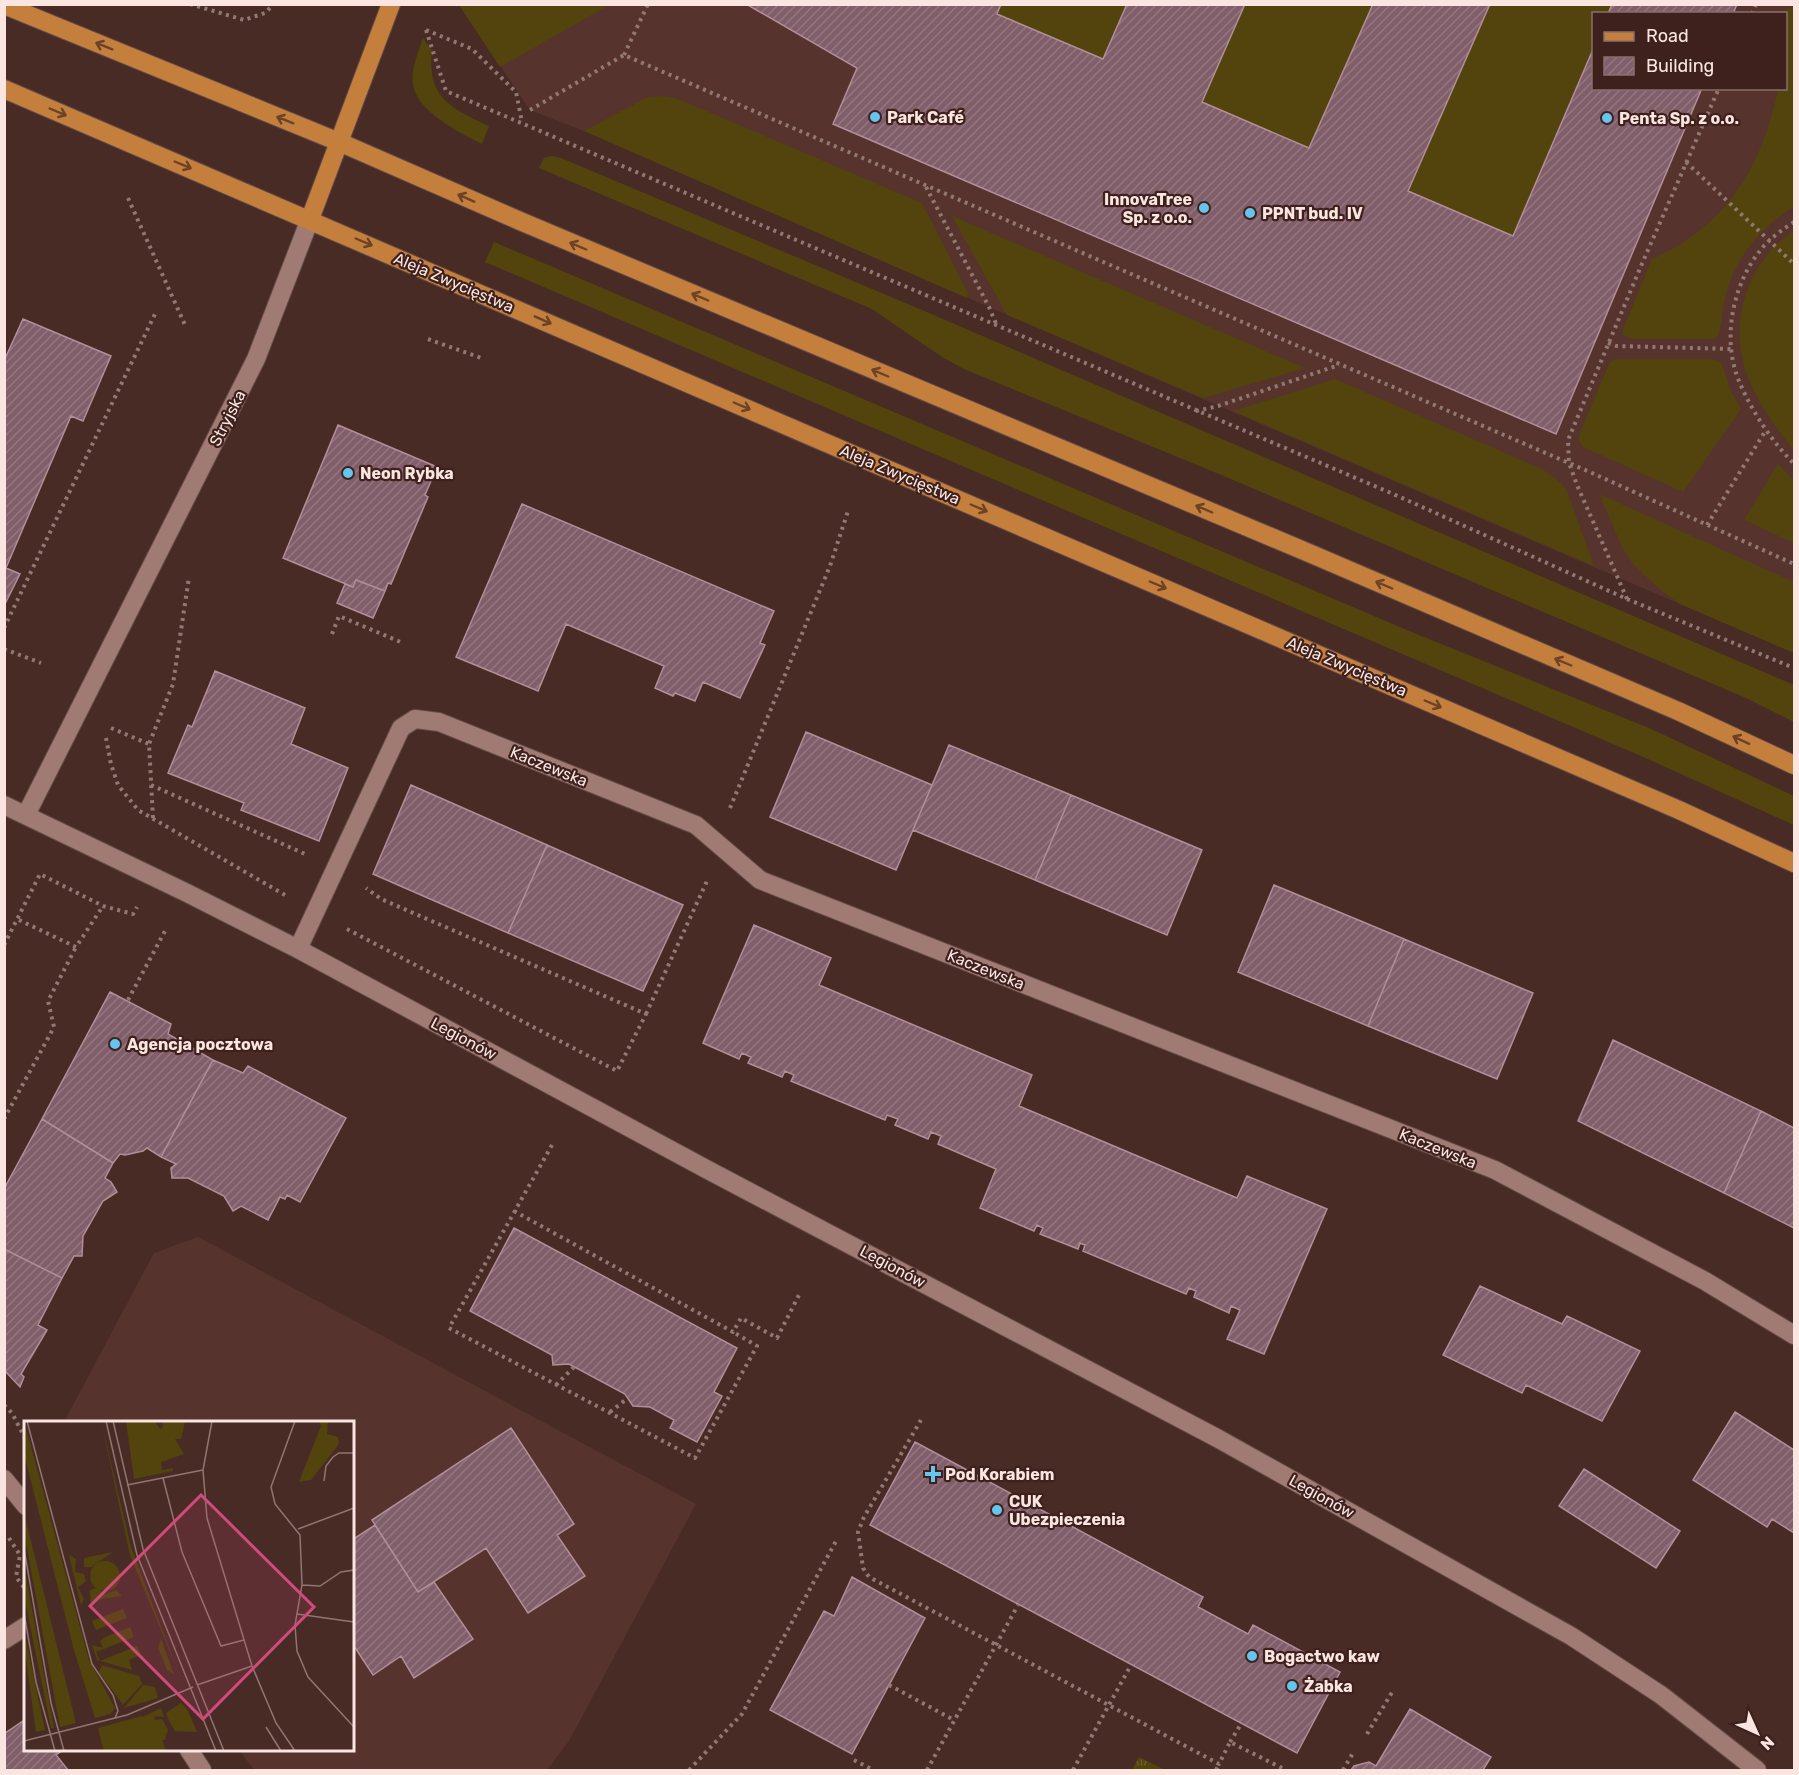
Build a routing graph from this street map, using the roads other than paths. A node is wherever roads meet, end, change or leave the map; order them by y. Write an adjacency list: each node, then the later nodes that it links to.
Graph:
1 (391, 4): 4 (main road, Stryjska)
2 (4, 5): 4 (main road, one-way to 2)
3 (4, 89): 5 (main road, Aleja Zwycięstwa, one-way to 5)
4 (339, 142): 5 (main road, Stryjska); 6 (main road, one-way to 4)
5 (310, 219): 8 (street, Stryjska); 9 (main road, Aleja Zwycięstwa, one-way to 9)
6 (1794, 765)
7 (4, 805): 8 (street, Legionów)
8 (26, 815): 10 (street, Legionów)
9 (1794, 863)
10 (297, 949): 11 (street, Kaczewska); 18 (street, Legionów)
11 (1794, 1335)
12 (4, 1479): 13 (street)
13 (24, 1504)
14 (24, 1627): 15 (street)
15 (4, 1640)
16 (190, 1751): 17 (street)
17 (202, 1770)
18 (1757, 1770)

